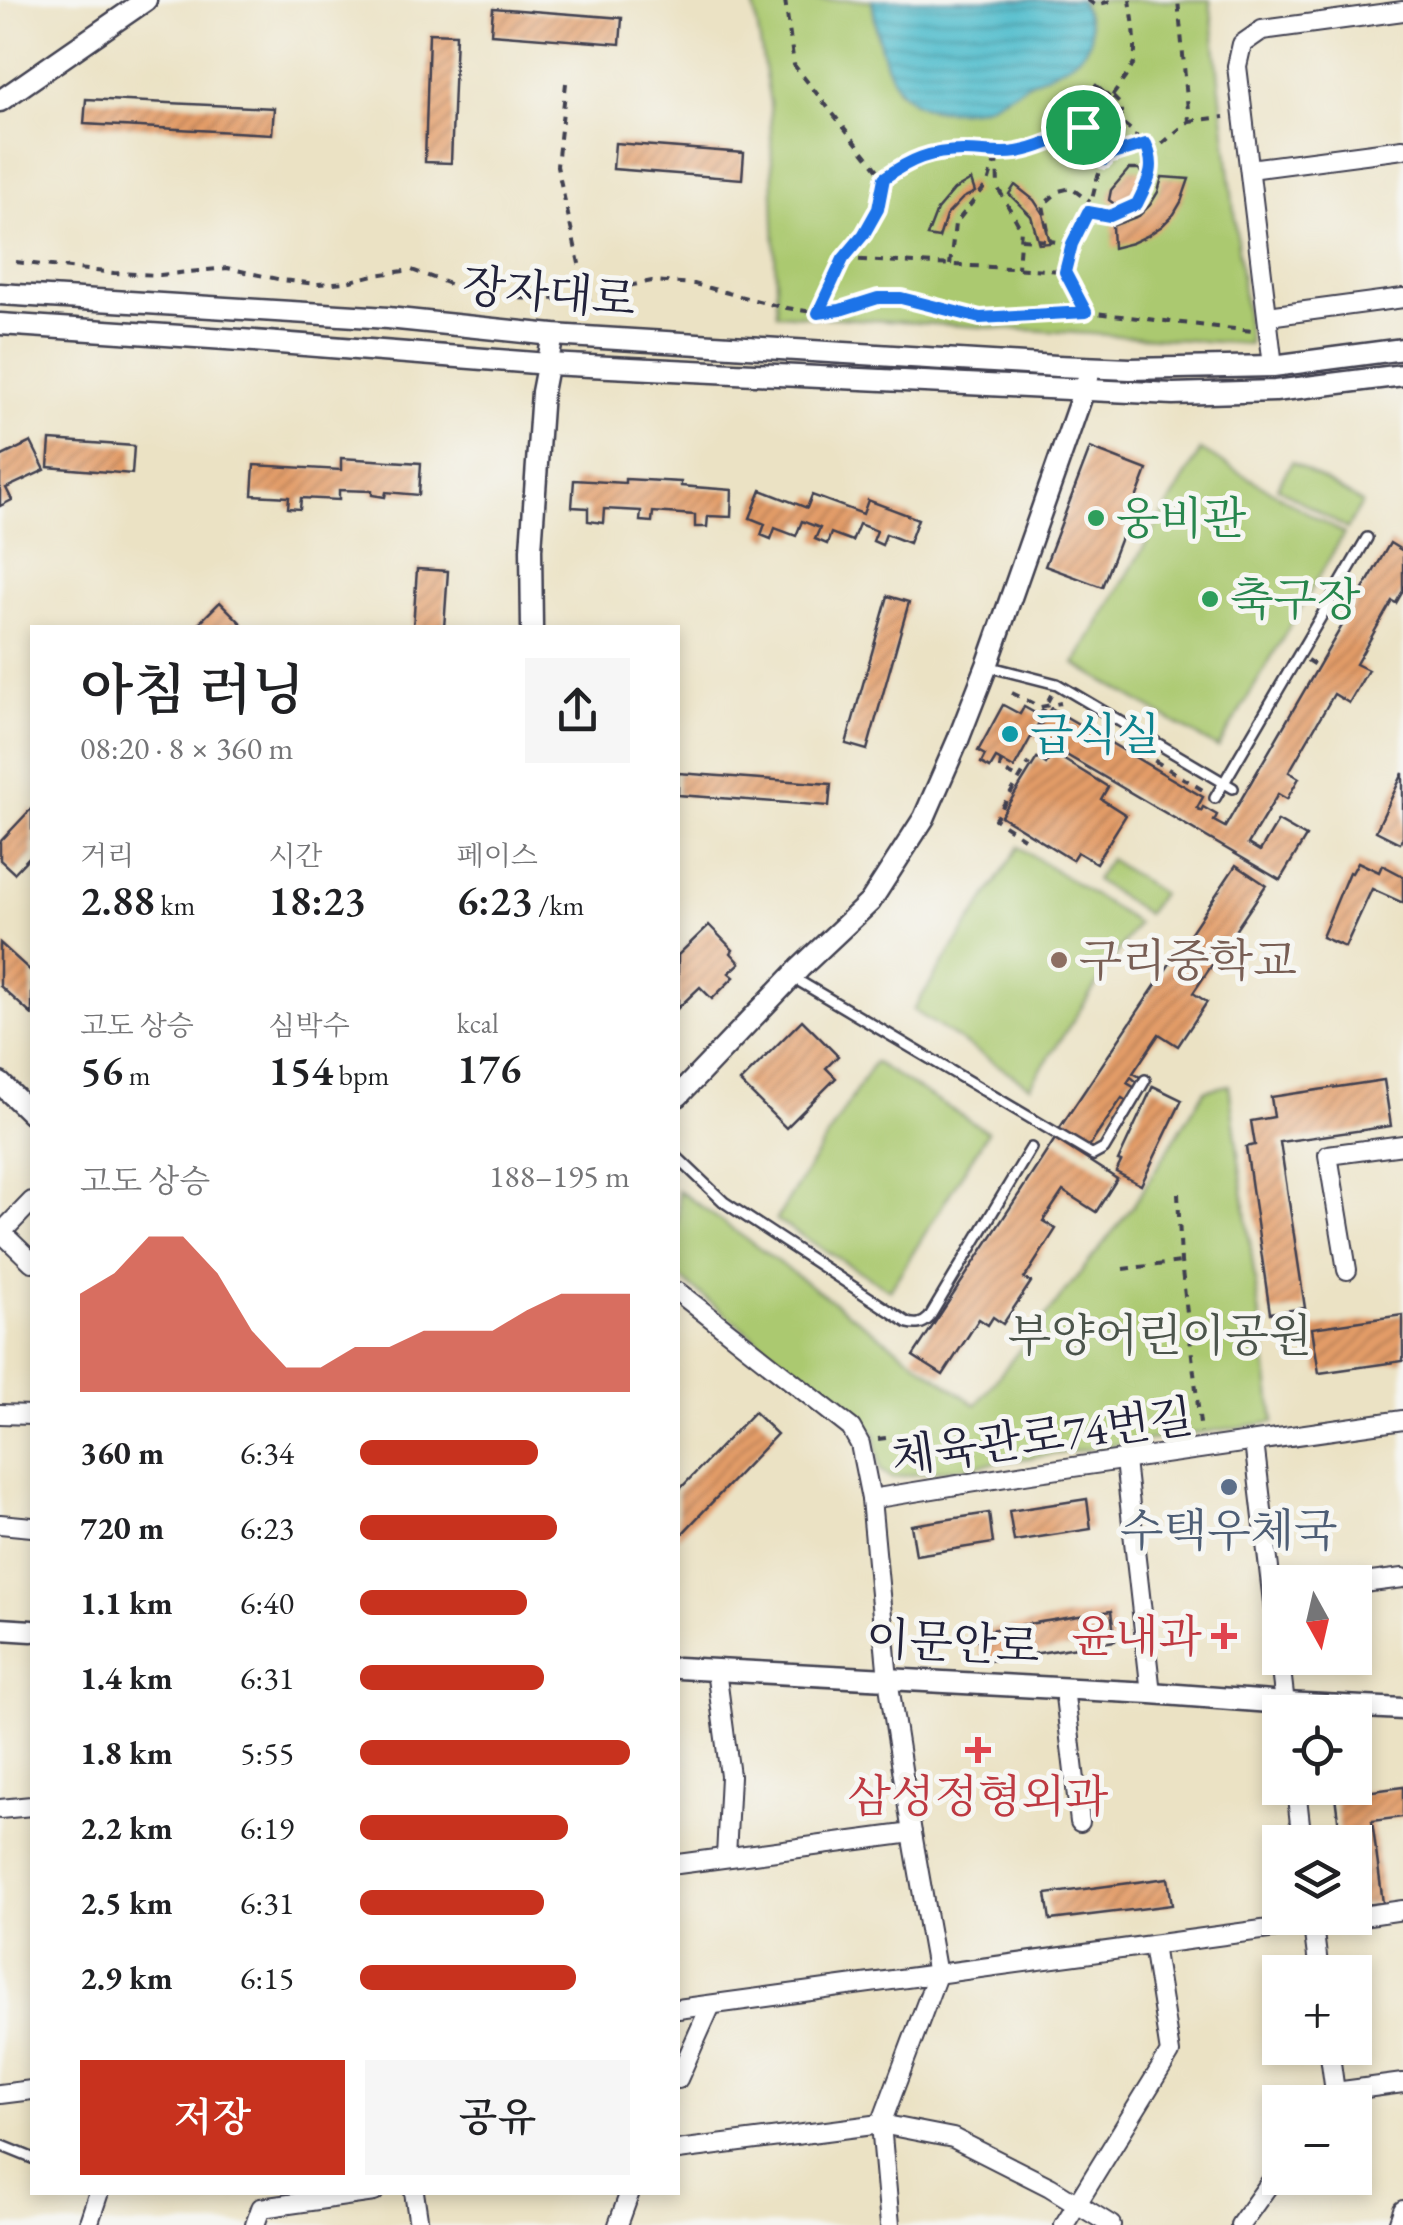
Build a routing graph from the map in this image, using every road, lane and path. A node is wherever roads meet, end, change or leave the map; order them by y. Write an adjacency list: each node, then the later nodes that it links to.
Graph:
1 (146, 0): 10 (street)
2 (786, 0): 20 (path)
3 (1088, 0): 4 (path)
4 (1115, 0)
5 (1130, 0): 9 (path)
6 (1178, 0): 12 (path)
7 (1403, 12): 11 (street)
8 (566, 83): 33 (path)
9 (1113, 97): 13 (path); 14 (path)
10 (0, 101)
11 (1243, 114): 12 (path); 19 (street)
12 (1190, 121): 17 (path)
13 (1087, 123): 16 (path); 18 (path)
14 (1138, 147): 17 (path); 18 (path)
15 (1403, 149): 19 (street)
16 (997, 154): 20 (path); 23 (path); 28 (path)
17 (1150, 154): 22 (path)
18 (1104, 160): 21 (path)
19 (1250, 169): 36 (street)
20 (884, 178): 26 (path)
21 (1090, 202): 22 (path); 24 (path)
22 (1088, 212): 25 (path)
23 (1020, 240): 24 (path); 29 (path)
24 (1050, 241): 25 (path)
25 (1072, 244): 30 (path)
26 (843, 259): 28 (path); 35 (path)
27 (16, 262): 33 (path)
28 (950, 265): 29 (path)
29 (1018, 268): 30 (path)
30 (1065, 272): 34 (path)
31 (0, 294): 39 (street, 장자대로)
32 (1403, 298): 36 (street)
33 (586, 299): 35 (path)
34 (1086, 312): 35 (path); 38 (path)
35 (818, 313)
36 (1268, 316): 42 (street)
37 (0, 324): 41 (street, 장자대로)
38 (1252, 332)
39 (553, 335): 41 (street); 43 (street, 장자대로)
40 (1403, 349): 42 (street, 장자대로)
41 (548, 364): 45 (street, 장자대로); 47 (street)
42 (1273, 366): 43 (street, 장자대로)
43 (1092, 367): 45 (street)
44 (1403, 374): 45 (street, 장자대로)
45 (1084, 389): 48 (street)
46 (1367, 538): 55 (lane)
47 (532, 625)
48 (987, 666): 55 (lane); 58 (street)
49 (1012, 693): 50 (path)
50 (1061, 703)
51 (1076, 712): 56 (path)
52 (1001, 761): 54 (path)
53 (1029, 763): 54 (path)
54 (1019, 779): 57 (path)
55 (1229, 785): 56 (lane)
56 (1215, 798)
57 (1024, 838)
58 (792, 977): 59 (lane); 61 (street)
59 (1145, 1080)
60 (0, 1083): 62 (street)
61 (680, 1094)
62 (30, 1112)
63 (1403, 1146): 72 (street)
64 (1031, 1148): 65 (lane)
65 (680, 1160)
66 (1178, 1193): 70 (path)
67 (30, 1203): 68 (street)
68 (1, 1234): 69 (street)
69 (30, 1260)
70 (1181, 1262): 71 (path); 80 (path)
71 (1123, 1269)
72 (1347, 1270)
73 (680, 1294): 82 (street)
74 (0, 1414): 75 (street)
75 (30, 1416)
76 (1403, 1420): 79 (street, 체육관로74번길)
77 (918, 1434): 78 (path)
78 (876, 1440)
79 (1254, 1442): 80 (street, 체육관로74번길); 85 (street)
80 (1203, 1450): 81 (street, 체육관로74번길)
81 (1126, 1462): 82 (street, 체육관로74번길); 94 (street)
82 (872, 1499): 92 (street, 체육관로74번길)
83 (0, 1524): 84 (street)
84 (30, 1526)
85 (1272, 1565)
86 (1403, 1578): 87 (street)
87 (1372, 1582)
88 (0, 1629): 89 (street)
89 (30, 1631)
90 (680, 1668): 91 (street, 이문안로)
91 (716, 1670): 92 (street, 이문안로); 102 (street)
92 (888, 1679): 93 (street, 이문안로); 101 (street, 체육관로74번길)
93 (1064, 1688): 94 (street, 이문안로); 100 (street)
94 (1151, 1693): 95 (street, 이문안로)
95 (1262, 1705)
96 (1372, 1709): 97 (street, 이문안로)
97 (1403, 1709)
98 (30, 1806): 99 (street)
99 (0, 1810)
100 (1080, 1822)
101 (912, 1833): 102 (street); 108 (street, 체육관로74번길)
102 (726, 1858): 103 (street)
103 (680, 1864)
104 (1403, 1910): 105 (street)
105 (1372, 1914)
106 (1262, 1928): 107 (street)
107 (1153, 1945): 108 (street); 125 (street)
108 (938, 1975): 109 (street); 116 (street)
109 (711, 2005): 110 (street); 111 (street)
110 (680, 2009)
111 (680, 2075)
112 (1403, 2083): 113 (street)
113 (1372, 2089)
114 (30, 2090): 115 (street)
115 (0, 2094)
116 (881, 2124): 118 (street); 125 (street); 131 (street)
117 (0, 2145): 119 (lane)
118 (680, 2150)
119 (30, 2157)
120 (1262, 2194): 134 (street)
121 (98, 2195): 128 (street)
122 (360, 2195): 127 (street)
123 (414, 2195): 129 (street)
124 (629, 2195): 130 (street)
125 (1078, 2203): 132 (street); 133 (street)
126 (1403, 2210): 135 (street)
127 (258, 2217)
128 (88, 2225)
129 (418, 2225)
130 (618, 2225)
131 (890, 2225)
132 (1064, 2225)
133 (1112, 2225)
134 (1240, 2225)
135 (1398, 2225)

